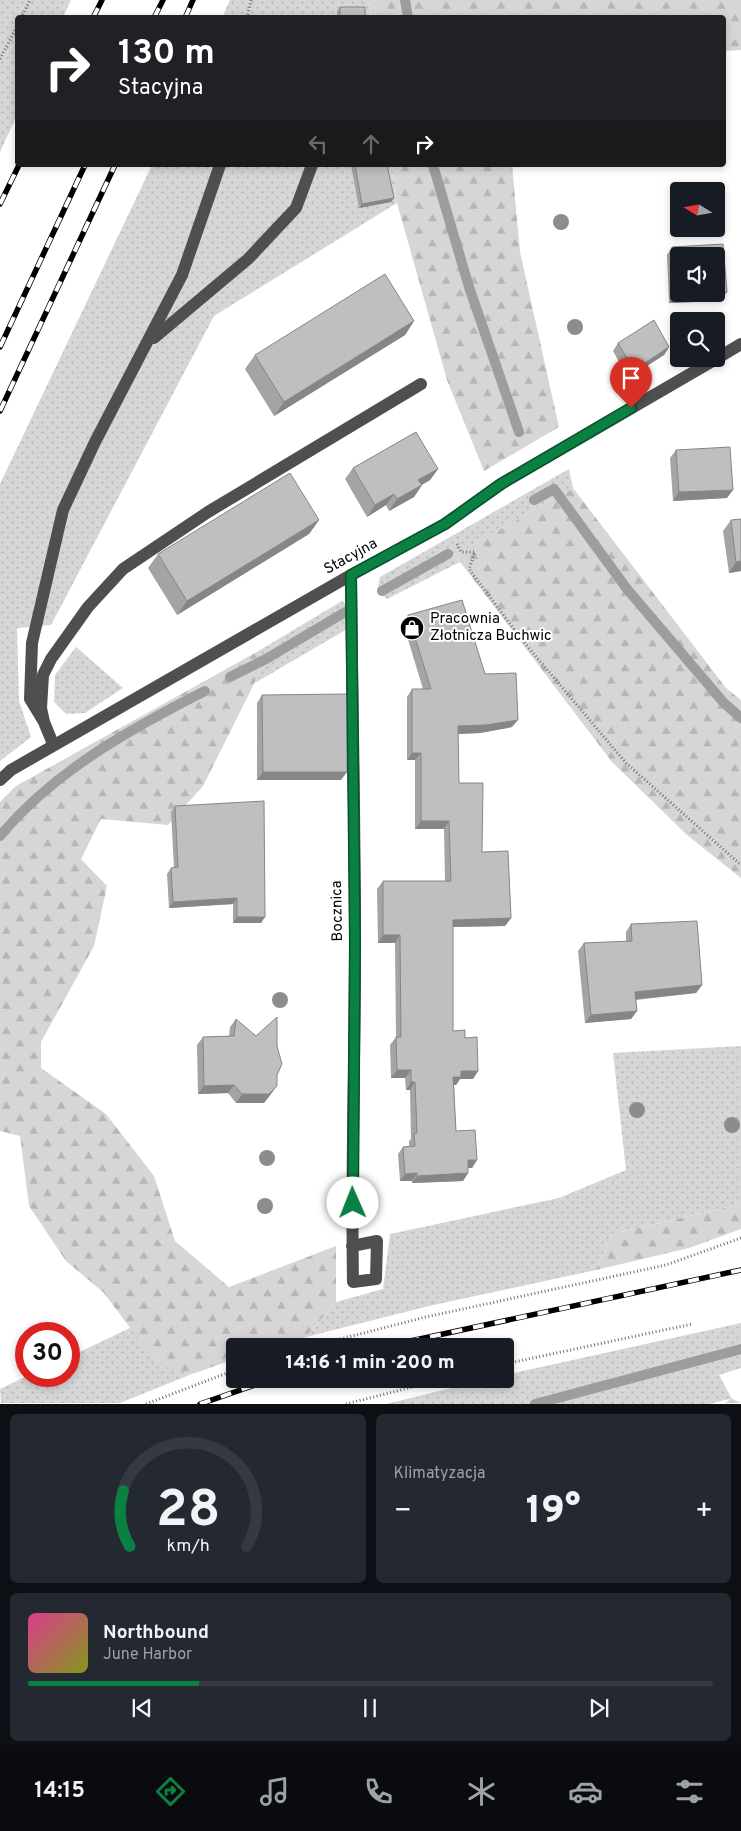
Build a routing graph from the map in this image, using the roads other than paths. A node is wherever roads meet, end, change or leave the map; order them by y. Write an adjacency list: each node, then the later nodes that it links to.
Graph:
1 (219, 167): 3 (street)
2 (311, 167): 3 (street)
3 (148, 342): 9 (street)
4 (741, 344): 5 (street, Stacyjna)
5 (725, 354)
6 (702, 367): 8 (street, Stacyjna)
7 (421, 384): 9 (street)
8 (351, 575): 10 (street, Stacyjna); 12 (street, Bocznica)
9 (44, 722): 10 (street)
10 (53, 744): 11 (street, Stacyjna)
11 (0, 780)
12 (352, 1246)

